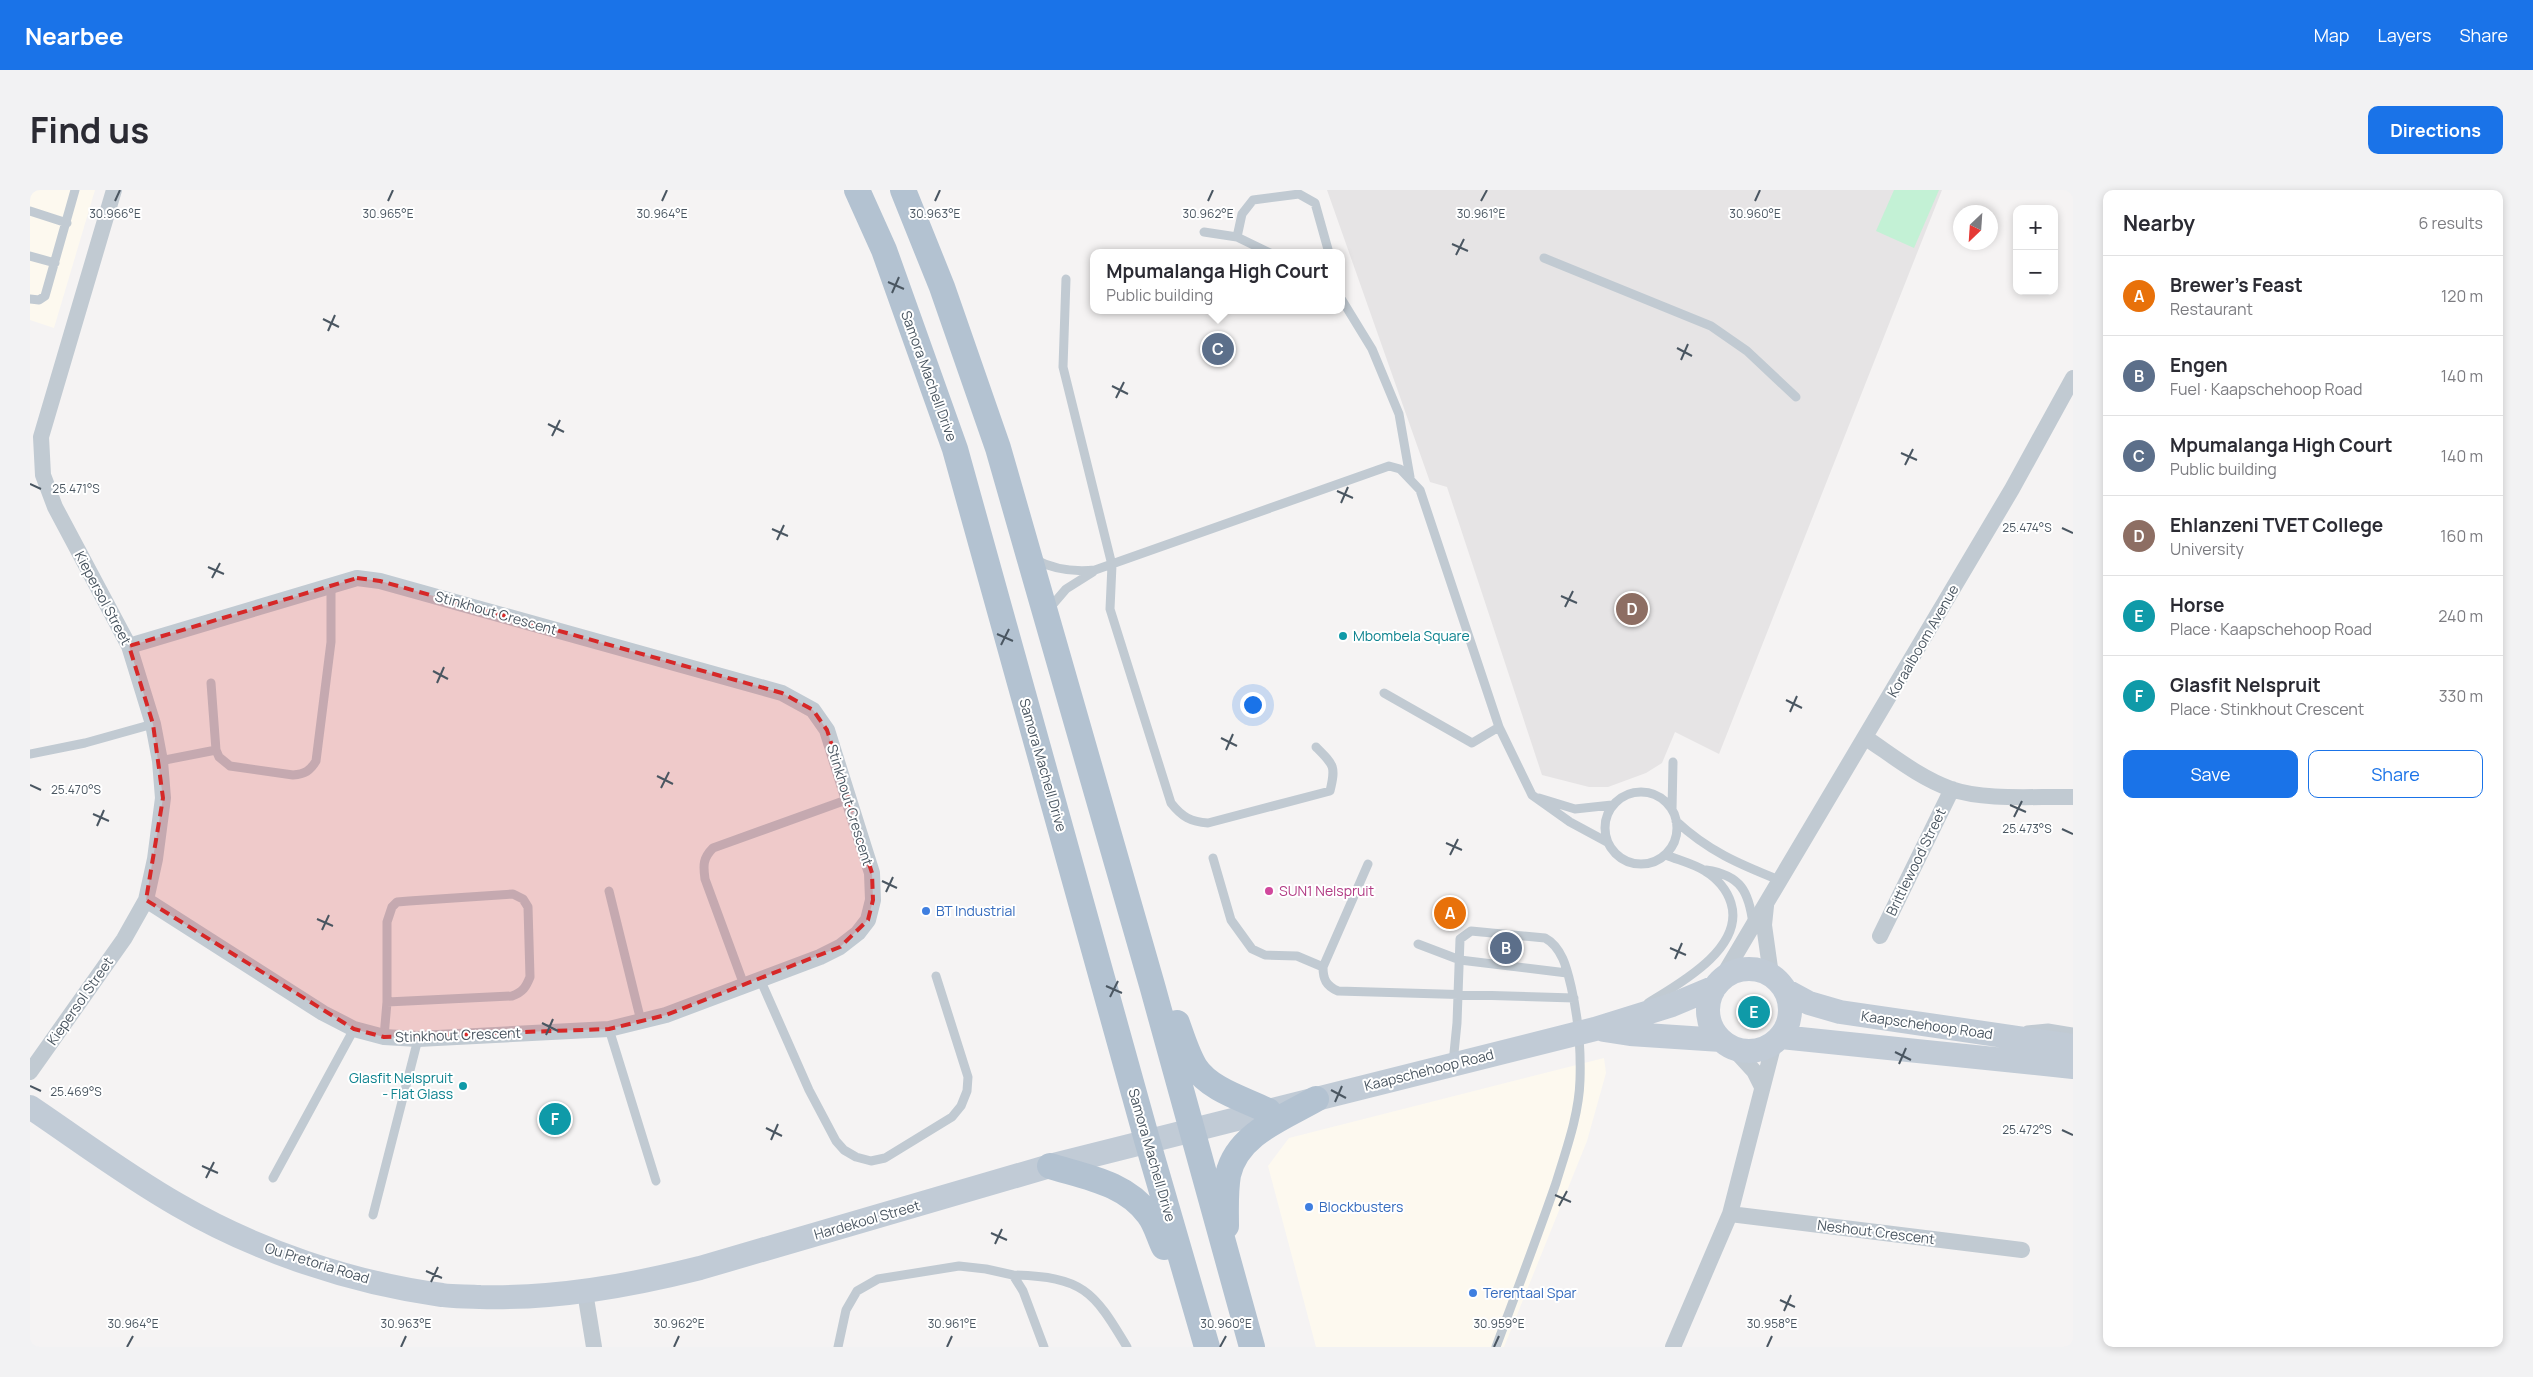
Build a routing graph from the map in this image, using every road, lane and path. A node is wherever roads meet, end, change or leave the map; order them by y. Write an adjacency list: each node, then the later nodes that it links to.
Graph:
1 (75, 190): 6 (lane)
2 (114, 190): 25 (street, Kiepersol Street)
3 (857, 190): 85 (main road, Samora Machell Drive)
4 (903, 190): 20 (main road)
5 (30, 211): 6 (lane)
6 (67, 223): 13 (lane)
7 (1204, 232): 8 (lane)
8 (1238, 237): 9 (lane); 10 (lane)
9 (1262, 249)
10 (1328, 249)
11 (30, 256): 13 (lane)
12 (1544, 258): 18 (lane)
13 (55, 263): 15 (lane)
14 (1066, 279): 21 (lane)
15 (30, 299)
16 (1345, 305): 19 (lane)
17 (2073, 378): 30 (street, Koraalboom Avenue)
18 (1796, 397)
19 (1410, 477): 21 (lane); 29 (lane)
20 (1030, 556): 22 (lane); 24 (main road)
21 (1112, 565): 22 (lane); 31 (lane)
22 (1095, 570): 24 (lane)
23 (331, 584): 25 (street, Stinkhout Crescent); 32 (lane); 39 (street, Stinkhout Crescent)
24 (1046, 614): 47 (main road)
25 (129, 646): 28 (street, Kiepersol Street)
26 (211, 683): 32 (lane)
27 (1384, 693): 29 (lane)
28 (153, 724): 33 (lane); 34 (street, Kiepersol Street)
29 (1499, 726): 37 (lane)
30 (1866, 738): 36 (street); 49 (street, Koraalboom Avenue)
31 (1316, 747)
32 (216, 750): 34 (lane)
33 (30, 754)
34 (160, 761): 51 (street, Kiepersol Street)
35 (1673, 762): 41 (lane)
36 (1952, 789): 38 (street); 54 (street, Brittlewood Street)
37 (1532, 796): 40 (lane); 43 (lane)
38 (2073, 797)
39 (849, 799): 60 (street, Stinkhout Crescent); 60 (lane)
40 (1612, 805): 41 (lane); 43 (lane)
41 (1672, 810): 42 (lane)
42 (1676, 821): 44 (lane); 49 (lane)
43 (1607, 842): 44 (lane)
44 (1666, 855): 48 (lane)
45 (1213, 858): 57 (lane)
46 (1368, 864): 57 (lane)
47 (1118, 868): 83 (main road); 84 (main road)
48 (1705, 870): 53 (lane); 67 (lane)
49 (1779, 880): 52 (street, Koraalboom Avenue)
50 (609, 891): 66 (lane)
51 (146, 900): 68 (street, Stinkhout Crescent); 79 (street, Kiepersol Street)
52 (1767, 901): 53 (street, Koraalboom Avenue); 61 (street)
53 (1753, 924): 62 (street, Koraalboom Avenue)
54 (1880, 936)
55 (1418, 944): 56 (lane)
56 (1460, 960): 58 (lane); 58 (lane); 63 (lane)
57 (1323, 966): 63 (lane)
58 (1568, 973): 64 (lane)
59 (936, 976): 60 (lane)
60 (752, 982): 66 (street, Stinkhout Crescent)
61 (1778, 982): 62 (main road); 71 (main road, Kaapschehoop Road); 74 (main road)
62 (1717, 984): 67 (main road, Kaapschehoop Road); 75 (main road)
63 (1458, 995): 64 (lane); 77 (lane)
64 (1574, 998): 67 (lane)
65 (387, 1002): 65 (lane); 72 (lane)
66 (641, 1021): 69 (street, Stinkhout Crescent)
67 (1595, 1028): 75 (main road); 77 (main road, Kaapschehoop Road); 101 (lane)
68 (354, 1029): 72 (street, Stinkhout Crescent); 87 (lane)
69 (609, 1029): 73 (street, Stinkhout Crescent); 88 (lane)
70 (2073, 1032): 71 (lane)
71 (1985, 1034): 76 (main road, Kaapschehoop Road)
72 (384, 1037): 73 (street, Stinkhout Crescent)
73 (418, 1039): 90 (lane)
74 (1778, 1040): 75 (main road); 78 (main road, Kaapschehoop Road); 80 (street)
75 (1726, 1044): 80 (street)
76 (2073, 1046)
77 (1453, 1064): 81 (main road, Kaapschehoop Road)
78 (2073, 1067)
79 (30, 1072)
80 (1762, 1087): 89 (street)
81 (1316, 1099): 83 (main road, Kaapschehoop Road); 92 (main road)
82 (30, 1107): 94 (main road, Ou Pretoria Road)
83 (1268, 1111): 84 (main road, Kaapschehoop Road)
84 (1191, 1130): 85 (main road, Kaapschehoop Road); 92 (main road)
85 (1147, 1140): 86 (main road, Hardekool Street); 99 (main road, Samora Machell Drive)
86 (1050, 1166): 94 (main road, Hardekool Street); 99 (main road)
87 (273, 1178)
88 (656, 1181)
89 (1730, 1214): 91 (street, Neshout Crescent); 102 (street)
90 (373, 1215)
91 (2022, 1250)
92 (1226, 1256): 100 (main road)
93 (1013, 1275): 96 (lane); 97 (lane); 98 (lane)
94 (585, 1292): 95 (street)
95 (594, 1347)
96 (838, 1347)
97 (1044, 1347)
98 (1127, 1347)
99 (1207, 1347)
100 (1252, 1347)
101 (1496, 1347)
102 (1673, 1347)

